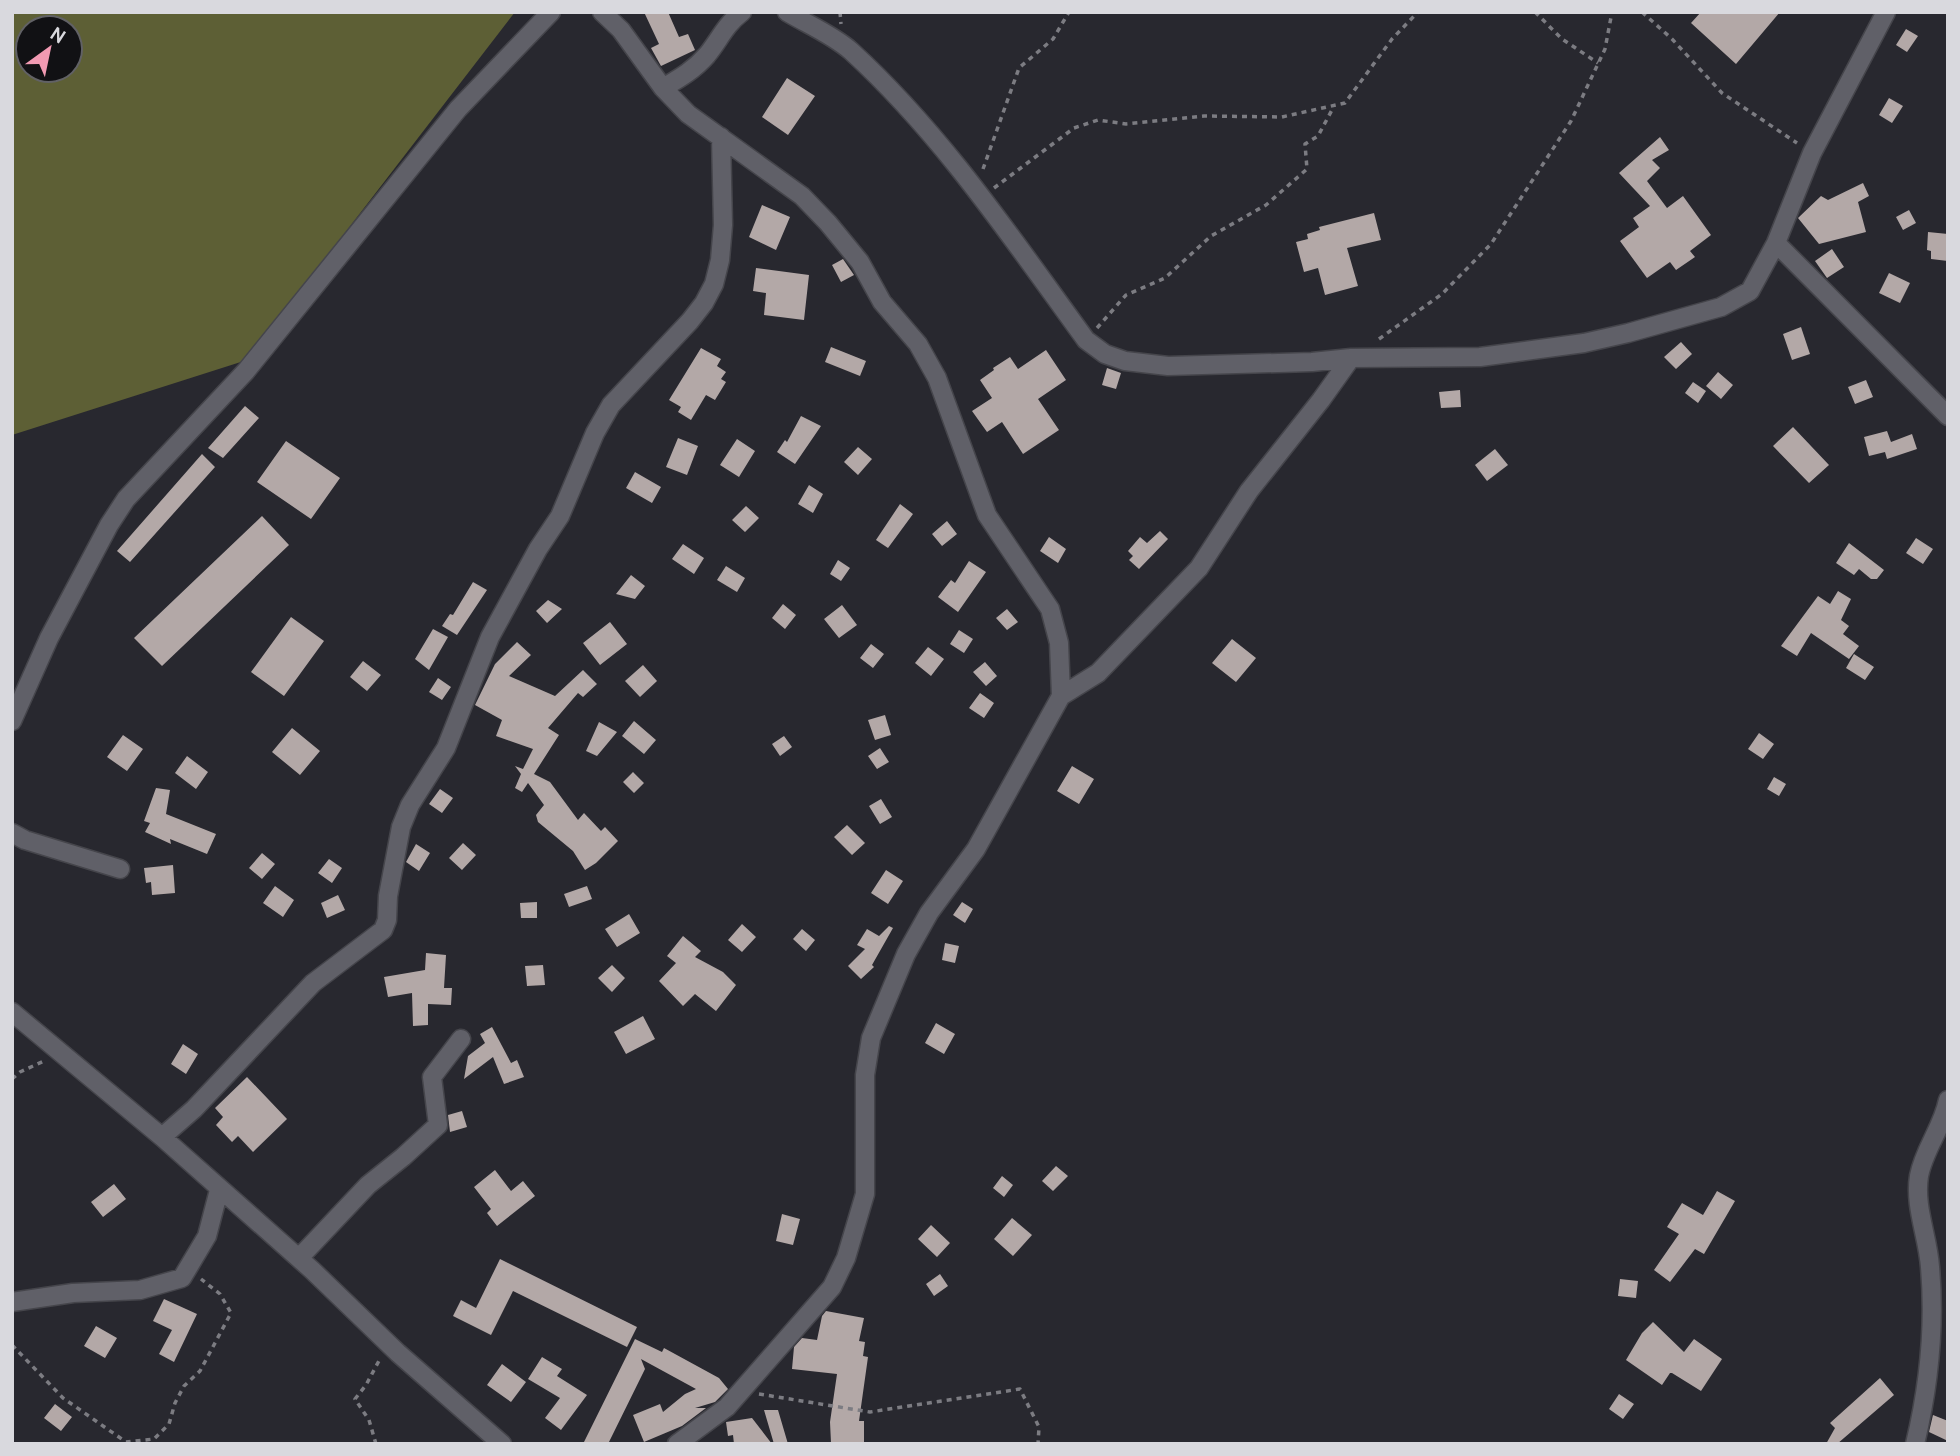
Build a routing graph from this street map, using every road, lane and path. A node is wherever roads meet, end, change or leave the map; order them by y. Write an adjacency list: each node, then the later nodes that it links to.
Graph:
1 (551, 12): 22 (street)
2 (602, 12): 12 (street)
3 (742, 12): 12 (street)
4 (787, 12): 16 (street)
5 (1069, 12): 16 (path)
6 (1418, 12): 13 (path)
7 (1535, 12): 11 (path)
8 (1612, 12): 11 (path)
9 (1642, 12): 15 (path)
10 (1886, 12): 15 (street)
11 (1598, 63): 19 (path)
12 (663, 88): 14 (street)
13 (1334, 107): 16 (path); 18 (path)
14 (721, 137): 21 (street); 30 (street)
15 (1812, 153): 17 (street)
16 (979, 193): 18 (street)
17 (1776, 243): 19 (street); 20 (street)
18 (1086, 340): 19 (street)
19 (1351, 358): 21 (street)
20 (1948, 416)
21 (1061, 696): 37 (street)
22 (12, 721)
23 (12, 833): 24 (street)
24 (120, 869)
25 (12, 1012): 27 (street)
26 (461, 1039): 32 (street)
27 (63, 1056): 28 (path); 30 (street)
28 (12, 1079)
29 (1948, 1100): 43 (street)
30 (162, 1137): 31 (street)
31 (219, 1190): 32 (street); 33 (street)
32 (299, 1258): 35 (street)
33 (189, 1269): 34 (street); 38 (path)
34 (12, 1302)
35 (388, 1343): 39 (path); 40 (street)
36 (12, 1345): 38 (path)
37 (742, 1391): 41 (street); 42 (path)
38 (145, 1442)
39 (376, 1444)
40 (502, 1444)
41 (677, 1444)
42 (1038, 1444)
43 (1915, 1444)

